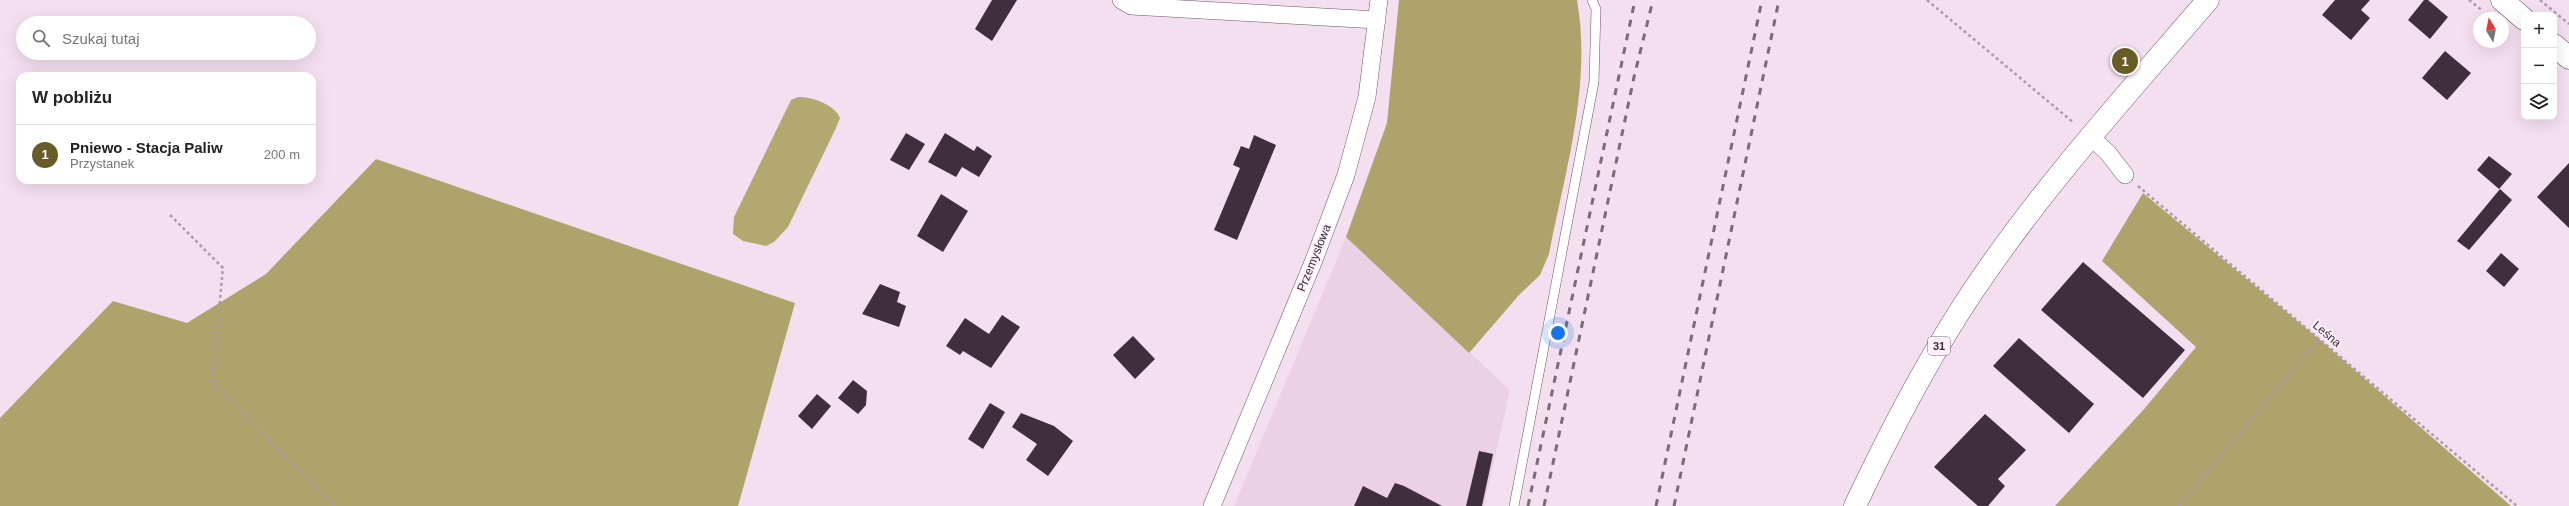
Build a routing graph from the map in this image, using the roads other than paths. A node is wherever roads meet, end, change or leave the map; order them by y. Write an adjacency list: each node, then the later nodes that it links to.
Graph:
1 (1121, 0): 7 (street)
2 (1379, 0): 7 (street, Przemysłowa)
3 (1592, 0): 13 (lane)
4 (2208, 0): 10 (main road, 31)
5 (2502, 0): 6 (main road)
6 (2521, 16)
7 (1377, 20): 12 (street, Przemysłowa)
8 (2557, 48): 9 (main road)
9 (2569, 58)
10 (2092, 137): 11 (street); 14 (main road, 31)
11 (2125, 175)
12 (1212, 506)
13 (1514, 506)
14 (1855, 506)

